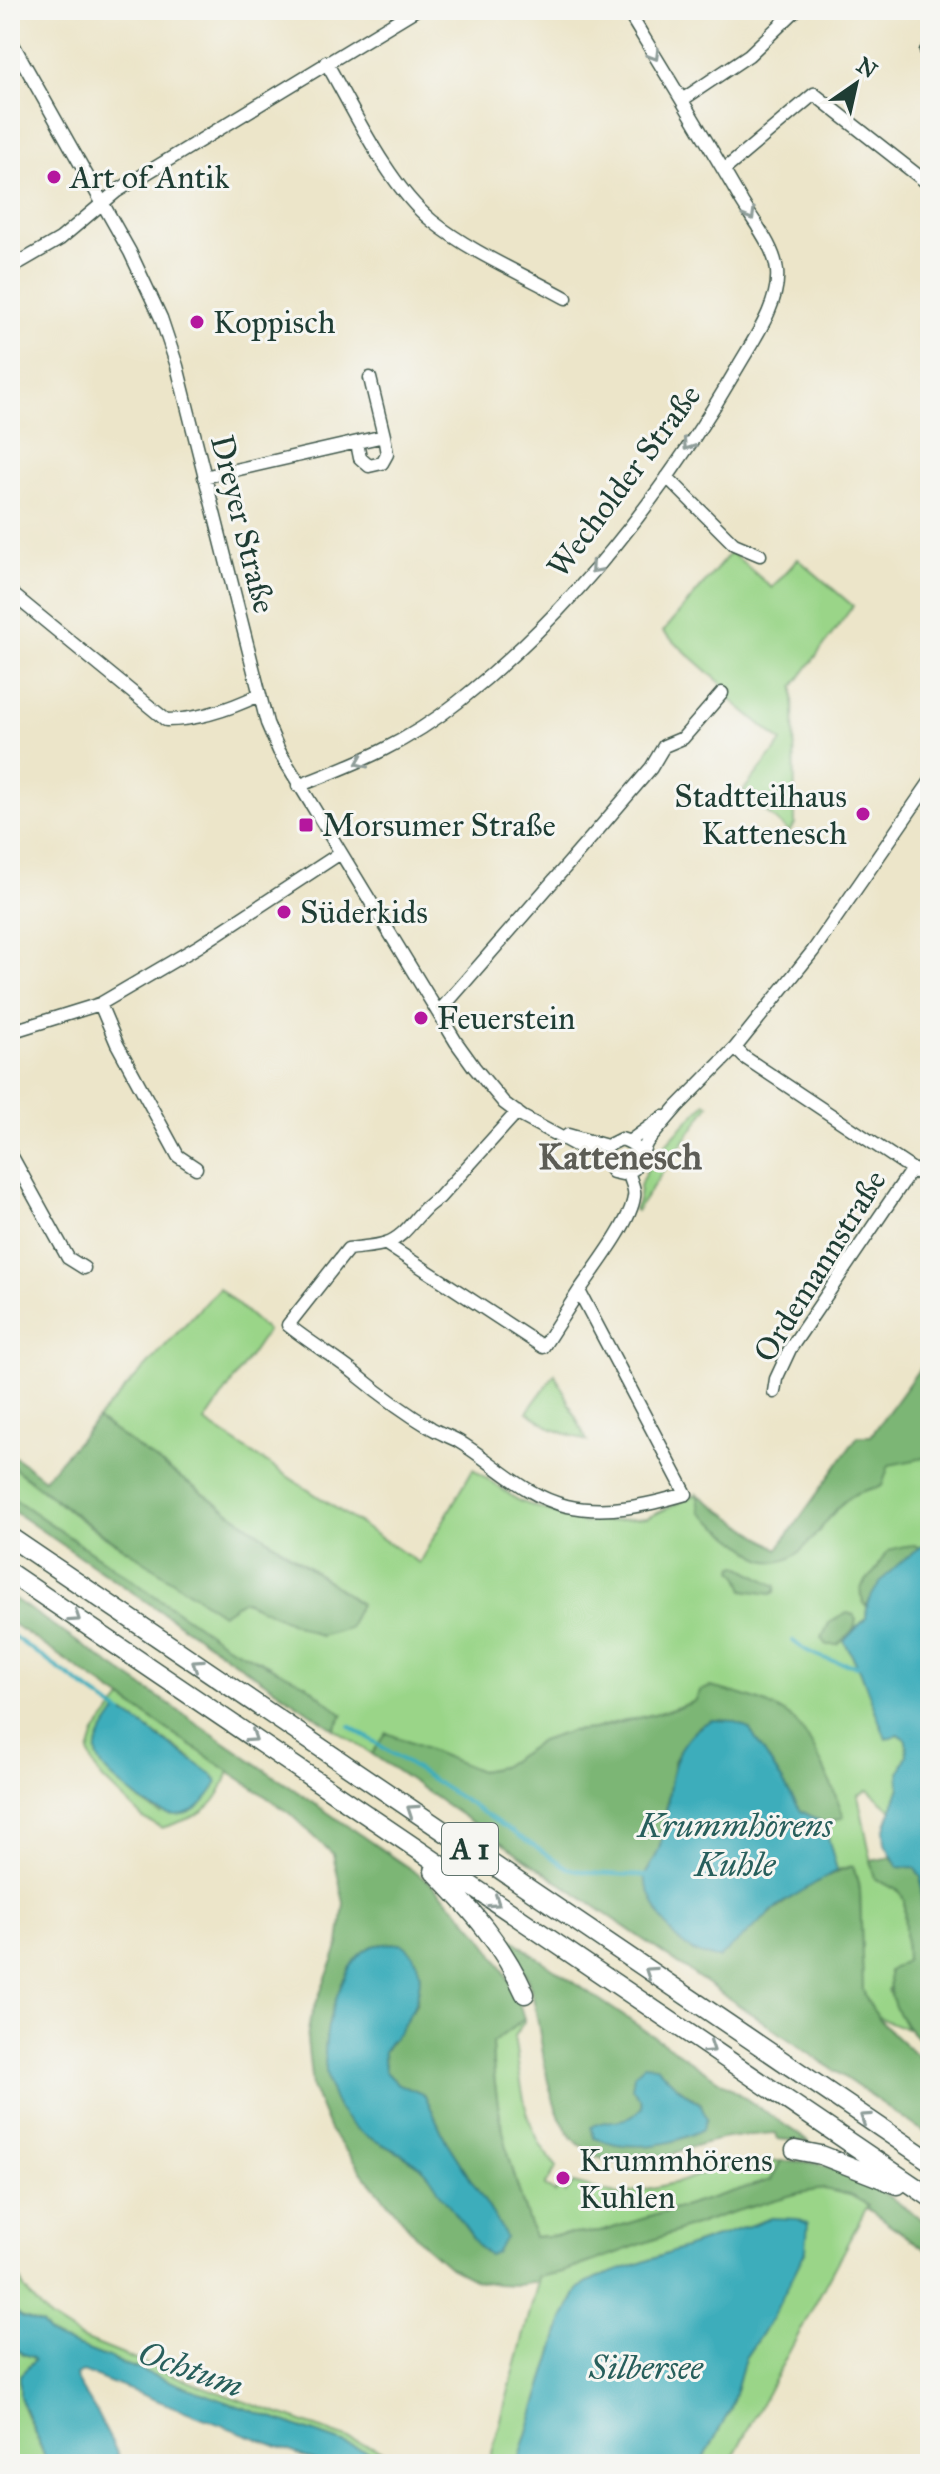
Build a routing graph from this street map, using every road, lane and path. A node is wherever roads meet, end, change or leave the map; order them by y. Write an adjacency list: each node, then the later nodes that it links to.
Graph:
1 (415, 10): 5 (street)
2 (627, 10): 6 (street, Wecholder Straße, one-way to 6)
3 (796, 10): 6 (street)
4 (10, 39): 9 (street, Dreyer Straße)
5 (326, 62): 9 (street); 11 (street)
6 (682, 100): 7 (street, Wecholder Straße)
7 (724, 170): 8 (street); 16 (street, Wecholder Straße, one-way to 16)
8 (930, 185)
9 (102, 204): 10 (street); 15 (street, Dreyer Straße)
10 (10, 268)
11 (566, 298)
12 (370, 378): 13 (street)
13 (384, 436): 14 (street); 14 (street)
14 (357, 443): 15 (street)
15 (204, 477): 20 (street, Dreyer Straße)
16 (667, 477): 17 (street); 22 (street, Wecholder Straße, one-way to 22)
17 (760, 555)
18 (10, 592): 20 (street)
19 (722, 693): 25 (street)
20 (259, 695): 22 (street, Dreyer Straße)
21 (930, 782): 27 (street)
22 (298, 786): 23 (street, Dreyer Straße)
23 (339, 854): 24 (street); 25 (street, Dreyer Straße)
24 (100, 1004): 26 (street); 36 (street)
25 (437, 1011): 29 (street, Dreyer Straße)
26 (10, 1032)
27 (735, 1048): 28 (street); 37 (street)
28 (677, 1107): 31 (street); 34 (street)
29 (517, 1112): 30 (street, Dreyer Straße); 40 (street)
30 (542, 1126): 32 (street); 35 (street)
31 (630, 1141): 32 (street); 34 (street)
32 (607, 1146): 35 (street)
33 (10, 1153): 41 (street)
34 (639, 1157): 38 (street)
35 (605, 1161): 38 (street)
36 (196, 1168)
37 (912, 1169): 39 (street); 43 (street, Ordemannstraße)
38 (629, 1173): 42 (street)
39 (930, 1181)
40 (386, 1244): 42 (street); 42 (street)
41 (84, 1268)
42 (579, 1291)
43 (774, 1392)
44 (10, 1537): 49 (highway, A 1, one-way to 44)
45 (10, 1573): 46 (highway, A 1, one-way to 46)
46 (407, 1843): 47 (highway); 50 (highway, A 1, one-way to 50)
47 (525, 1994)
48 (795, 2150): 50 (highway)
49 (930, 2161)
50 (930, 2198)

